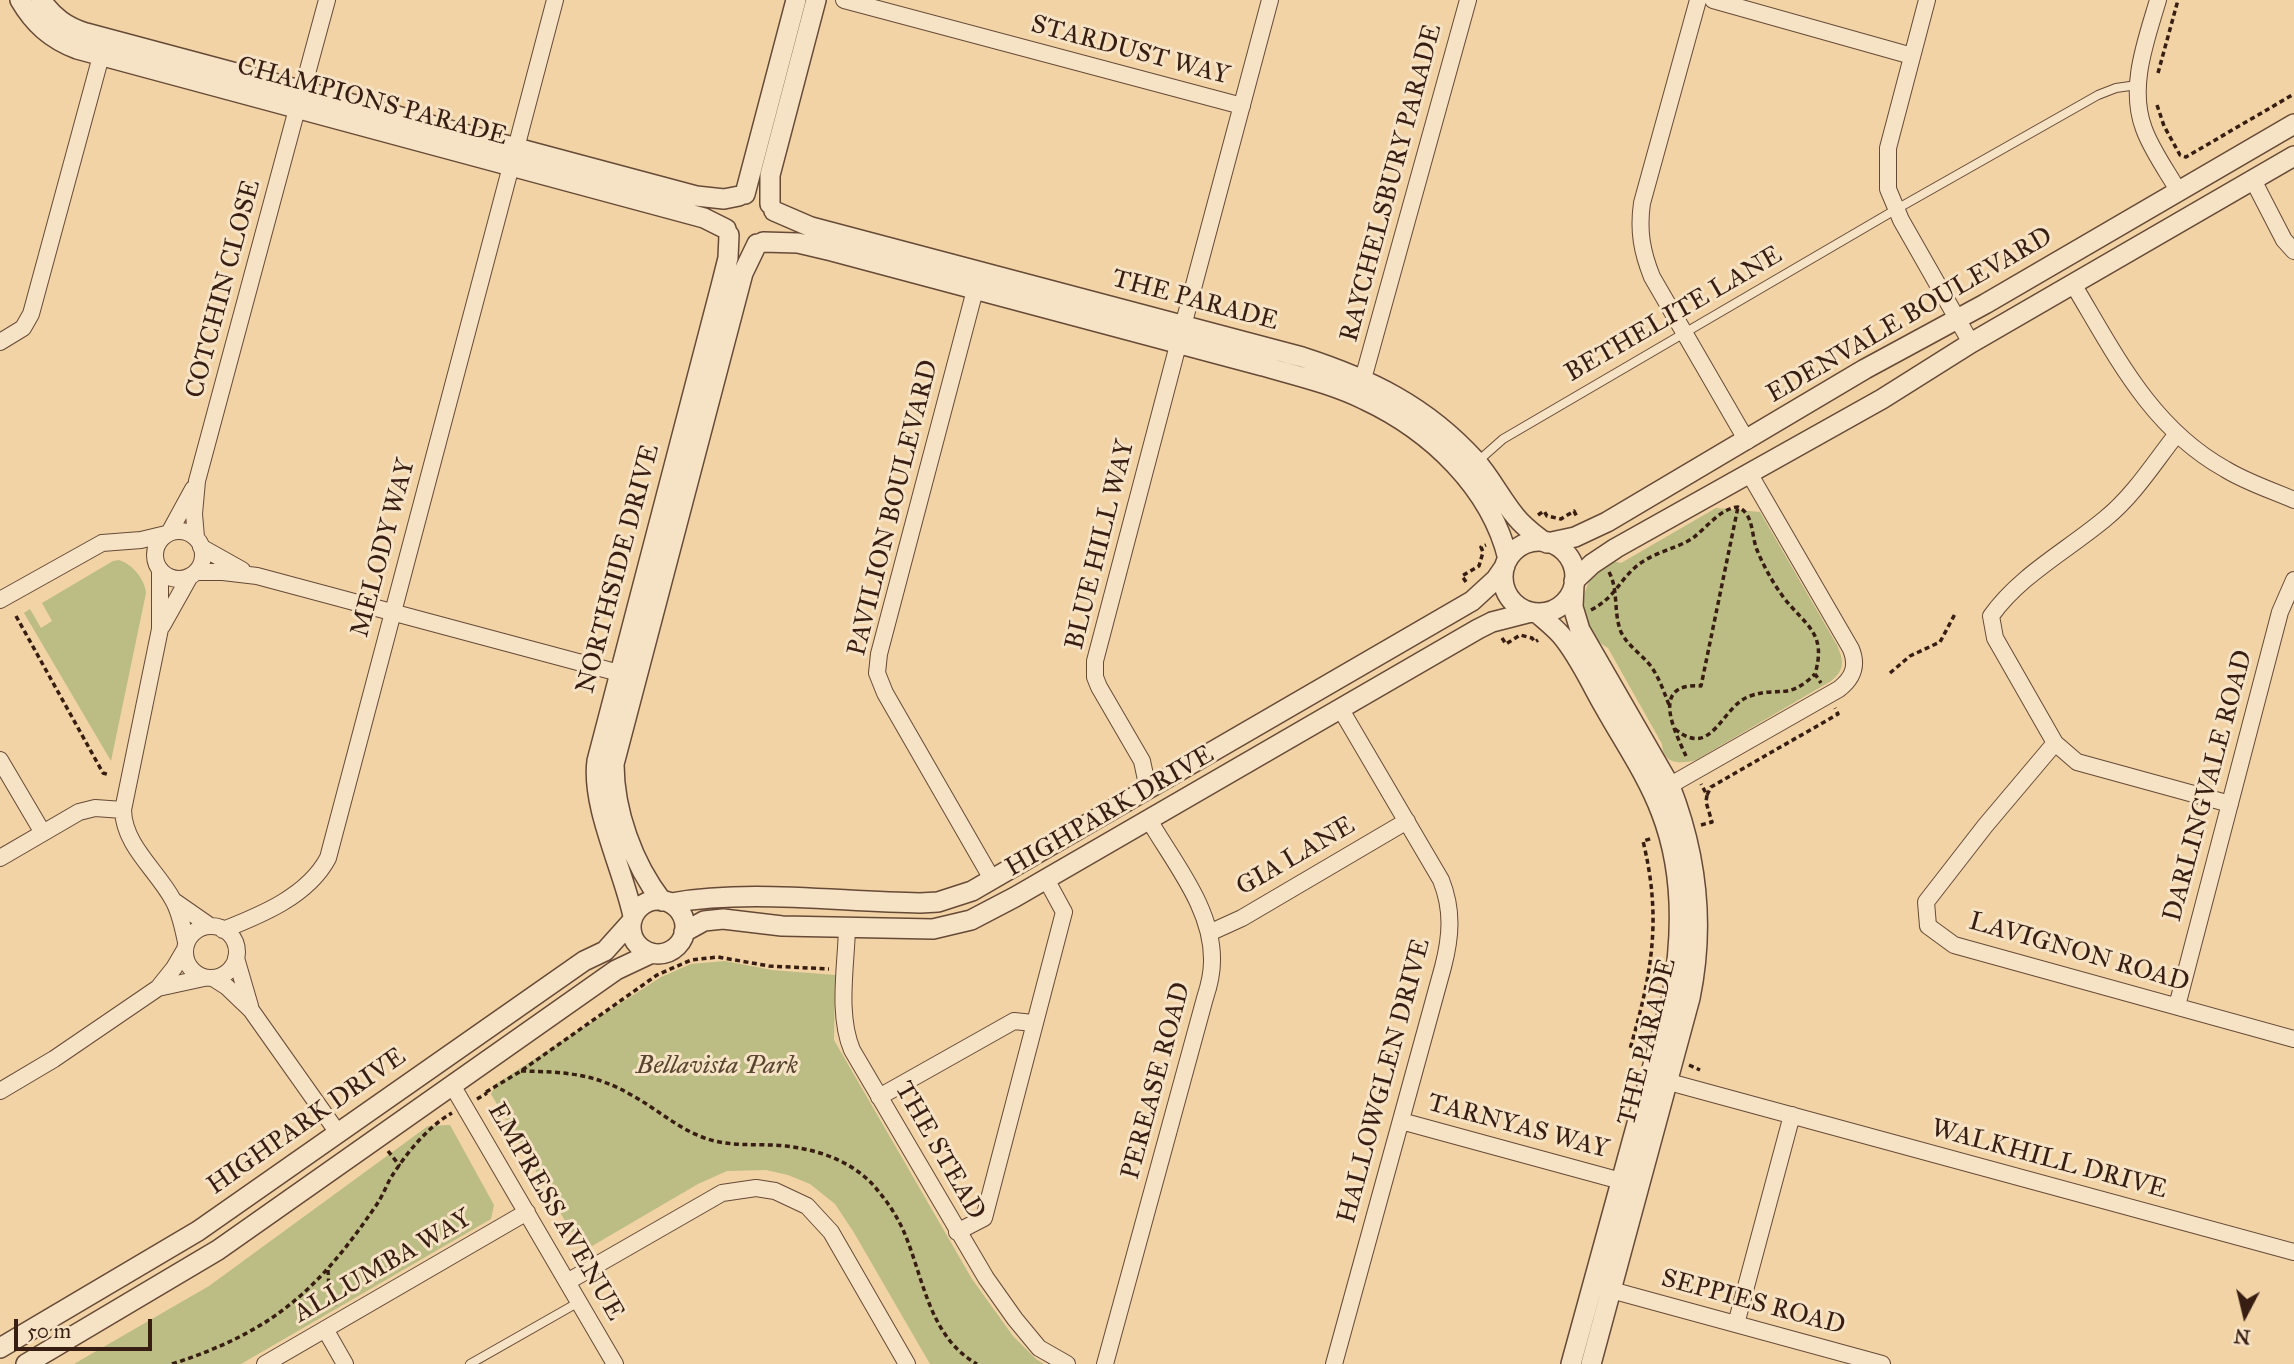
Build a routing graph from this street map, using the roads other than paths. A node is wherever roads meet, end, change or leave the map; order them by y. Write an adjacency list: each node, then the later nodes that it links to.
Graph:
1 (20, 0): 14 (street, CHAMPIONS PARADE)
2 (41, 0): 17 (street, CHAMPIONS PARADE)
3 (327, 0): 17 (street, COTCHIN CLOSE)
4 (555, 0): 21 (street, MELODY WAY)
5 (796, 0): 24 (street)
6 (816, 0): 25 (street)
7 (844, 0): 18 (street, STARDUST WAY)
8 (1270, 0): 18 (street, BLUE HILL WAY)
9 (1468, 0): 37 (street, RAYCHELSBURY PARADE)
10 (1698, 0): 33 (street)
11 (1713, 0): 15 (street)
12 (1927, 0): 15 (street)
13 (2158, 0): 16 (street)
14 (101, 56): 17 (street, CHAMPIONS PARADE); 35 (street)
15 (1912, 56): 26 (street)
16 (2137, 85): 23 (street); 26 (lane, BETHELITE LANE)
17 (300, 100): 21 (street, CHAMPIONS PARADE); 42 (street, COTCHIN CLOSE)
18 (1242, 106): 34 (street, BLUE HILL WAY)
19 (2294, 124): 23 (street, EDENVALE BOULEVARD)
20 (2294, 156): 22 (street, EDENVALE BOULEVARD)
21 (513, 157): 24 (street, CHAMPIONS PARADE); 27 (street, CHAMPIONS PARADE); 55 (street, MELODY WAY)
22 (2253, 180): 29 (street); 31 (street, EDENVALE BOULEVARD)
23 (2179, 192): 32 (street, EDENVALE BOULEVARD)
24 (742, 195): 25 (street); 27 (street)
25 (772, 207): 28 (street); 30 (street, THE PARADE)
26 (1895, 210): 32 (street); 33 (lane, BETHELITE LANE)
27 (727, 232): 28 (street); 58 (street, NORTHSIDE DRIVE)
28 (760, 243): 30 (street, THE PARADE); 58 (street, NORTHSIDE DRIVE)
29 (2294, 251)
30 (978, 281): 34 (street, THE PARADE); 70 (street, PAVILION BOULEVARD)
31 (2073, 284): 36 (street, EDENVALE BOULEVARD); 38 (street)
32 (1958, 319): 36 (street); 39 (street, EDENVALE BOULEVARD)
33 (1685, 334): 39 (street); 40 (lane, BETHELITE LANE)
34 (1181, 335): 37 (street, THE PARADE); 48 (street, THE PARADE); 62 (street, BLUE HILL WAY)
35 (0, 342)
36 (1971, 343): 41 (street, EDENVALE BOULEVARD)
37 (1363, 379): 40 (street, THE PARADE)
38 (2176, 435): 43 (street); 60 (street)
39 (1747, 441): 47 (street, EDENVALE BOULEVARD)
40 (1477, 462): 47 (street, THE PARADE)
41 (1749, 473): 53 (street, EDENVALE BOULEVARD); 63 (street)
42 (197, 481): 44 (street, COTCHIN CLOSE); 46 (street, COTCHIN CLOSE)
43 (2294, 500)
44 (168, 534): 45 (street); 46 (street); 49 (street)
45 (115, 541): 49 (street); 54 (street)
46 (198, 542): 50 (street); 51 (street)
47 (1545, 542): 48 (street); 53 (street)
48 (1506, 563): 56 (street); 62 (street, HIGHPARK DRIVE)
49 (158, 567): 50 (street); 57 (street)
50 (193, 574): 51 (street); 57 (street)
51 (257, 576): 55 (street)
52 (2294, 580): 64 (street, DARLINGVALE ROAD)
53 (1574, 583): 56 (street); 63 (street, THE PARADE)
54 (0, 600)
55 (393, 612): 58 (street); 74 (street, MELODY WAY)
56 (1534, 613): 59 (street, HIGHPARK DRIVE); 63 (street, THE PARADE)
57 (160, 629): 65 (street)
58 (628, 675): 73 (street, NORTHSIDE DRIVE); 75 (street, NORTHSIDE DRIVE)
59 (1340, 709): 66 (street, HIGHPARK DRIVE); 67 (street, HALLOWGLEN DRIVE)
60 (2055, 743): 64 (street); 85 (street, LAVIGNON ROAD)
61 (0, 760): 68 (street)
62 (1148, 789): 70 (street, HIGHPARK DRIVE)
63 (1661, 790): 90 (street, THE PARADE)
64 (2230, 804): 85 (street, DARLINGVALE ROAD)
65 (123, 810): 68 (street); 72 (street)
66 (1149, 820): 71 (street, HIGHPARK DRIVE); 79 (street, PEREASE ROAD)
67 (1407, 821): 79 (street, GIA LANE); 95 (street, HALLOWGLEN DRIVE)
68 (43, 834): 69 (street)
69 (0, 858)
70 (992, 879): 73 (street, HIGHPARK DRIVE)
71 (1046, 880): 77 (street, HIGHPARK DRIVE); 87 (street)
72 (174, 901): 76 (street); 80 (street)
73 (666, 902): 75 (street); 78 (street)
74 (262, 915): 76 (street, MELODY WAY); 82 (street, MELODY WAY)
75 (632, 919): 81 (street); 89 (street, HIGHPARK DRIVE)
76 (216, 928): 80 (street); 82 (street)
77 (847, 928): 78 (street, HIGHPARK DRIVE); 93 (street, THE STEAD)
78 (684, 932): 81 (street)
79 (1209, 933): 115 (street, PEREASE ROAD)
80 (185, 946): 83 (street); 84 (street)
81 (652, 953): 91 (street, HIGHPARK DRIVE)
82 (237, 957): 83 (street); 86 (street)
83 (209, 978): 84 (street); 86 (street)
84 (158, 988): 92 (street)
85 (2177, 1006): 88 (street, LAVIGNON ROAD)
86 (251, 1010): 96 (street)
87 (1033, 1023): 93 (street); 100 (street)
88 (2287, 1037)
89 (436, 1063): 91 (street); 96 (street, HIGHPARK DRIVE)
90 (1658, 1080): 94 (street, WALKHILL DRIVE); 98 (street, THE PARADE); 103 (street, THE PARADE)
91 (452, 1085): 97 (street, HIGHPARK DRIVE); 99 (street, EMPRESS AVENUE)
92 (0, 1091)
93 (879, 1097): 100 (street, THE STEAD)
94 (1792, 1115): 101 (street, WALKHILL DRIVE); 105 (street)
95 (1401, 1121): 98 (street, TARNYAS WAY); 116 (street, HALLOWGLEN DRIVE)
96 (338, 1133): 97 (street); 107 (street, HIGHPARK DRIVE)
97 (354, 1156): 108 (street, HIGHPARK DRIVE)
98 (1621, 1181): 117 (street, THE PARADE)
99 (527, 1212): 102 (street, EMPRESS AVENUE); 106 (street, ALLUMBA WAY)
100 (957, 1232): 114 (street, THE STEAD)
101 (2294, 1252)
102 (567, 1282): 104 (street, EMPRESS AVENUE); 113 (street)
103 (1611, 1290): 105 (street, SEPPIES ROAD); 118 (street, THE PARADE)
104 (579, 1302): 111 (lane); 112 (street, EMPRESS AVENUE)
105 (1736, 1324): 119 (street, SEPPIES ROAD)
106 (325, 1329): 109 (street, ALLUMBA WAY); 110 (street)
107 (0, 1348)
108 (26, 1364)
109 (265, 1364)
110 (345, 1364)
111 (470, 1364)
112 (615, 1364)
113 (907, 1364)
114 (1067, 1364)
115 (1105, 1364)
116 (1334, 1364)
117 (1572, 1364)
118 (1591, 1364)
119 (1882, 1364)

